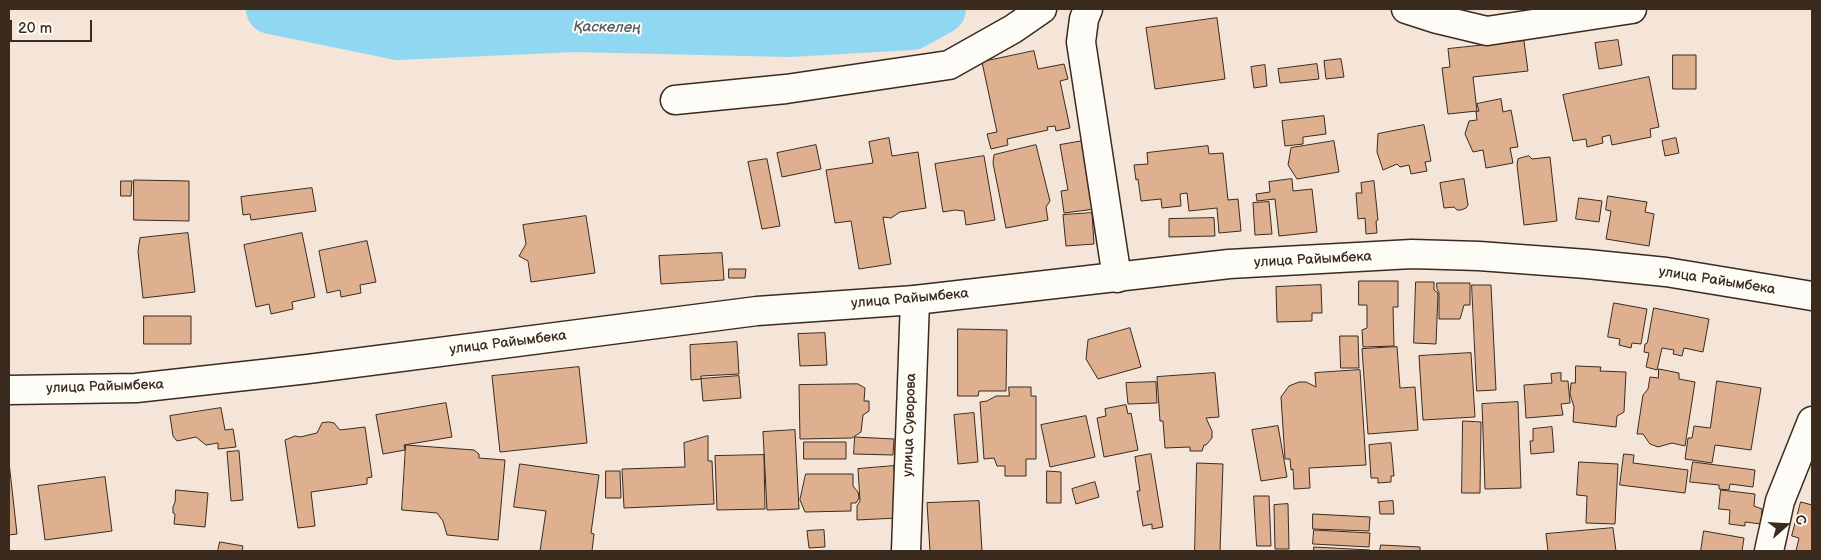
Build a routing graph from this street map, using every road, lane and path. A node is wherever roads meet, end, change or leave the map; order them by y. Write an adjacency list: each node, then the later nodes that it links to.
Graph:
1 (1042, 9): 5 (street)
2 (1088, 9): 6 (street)
3 (1406, 9): 4 (street)
4 (1632, 9)
5 (675, 100)
6 (1117, 278): 7 (street, улица Райымбека); 8 (street, улица Райымбека)
7 (1812, 296)
8 (915, 300): 9 (street, улица Райымбека); 11 (street, улица Суворова)
9 (9, 390)
10 (1812, 421): 12 (street)
11 (906, 551)
12 (1769, 551)

